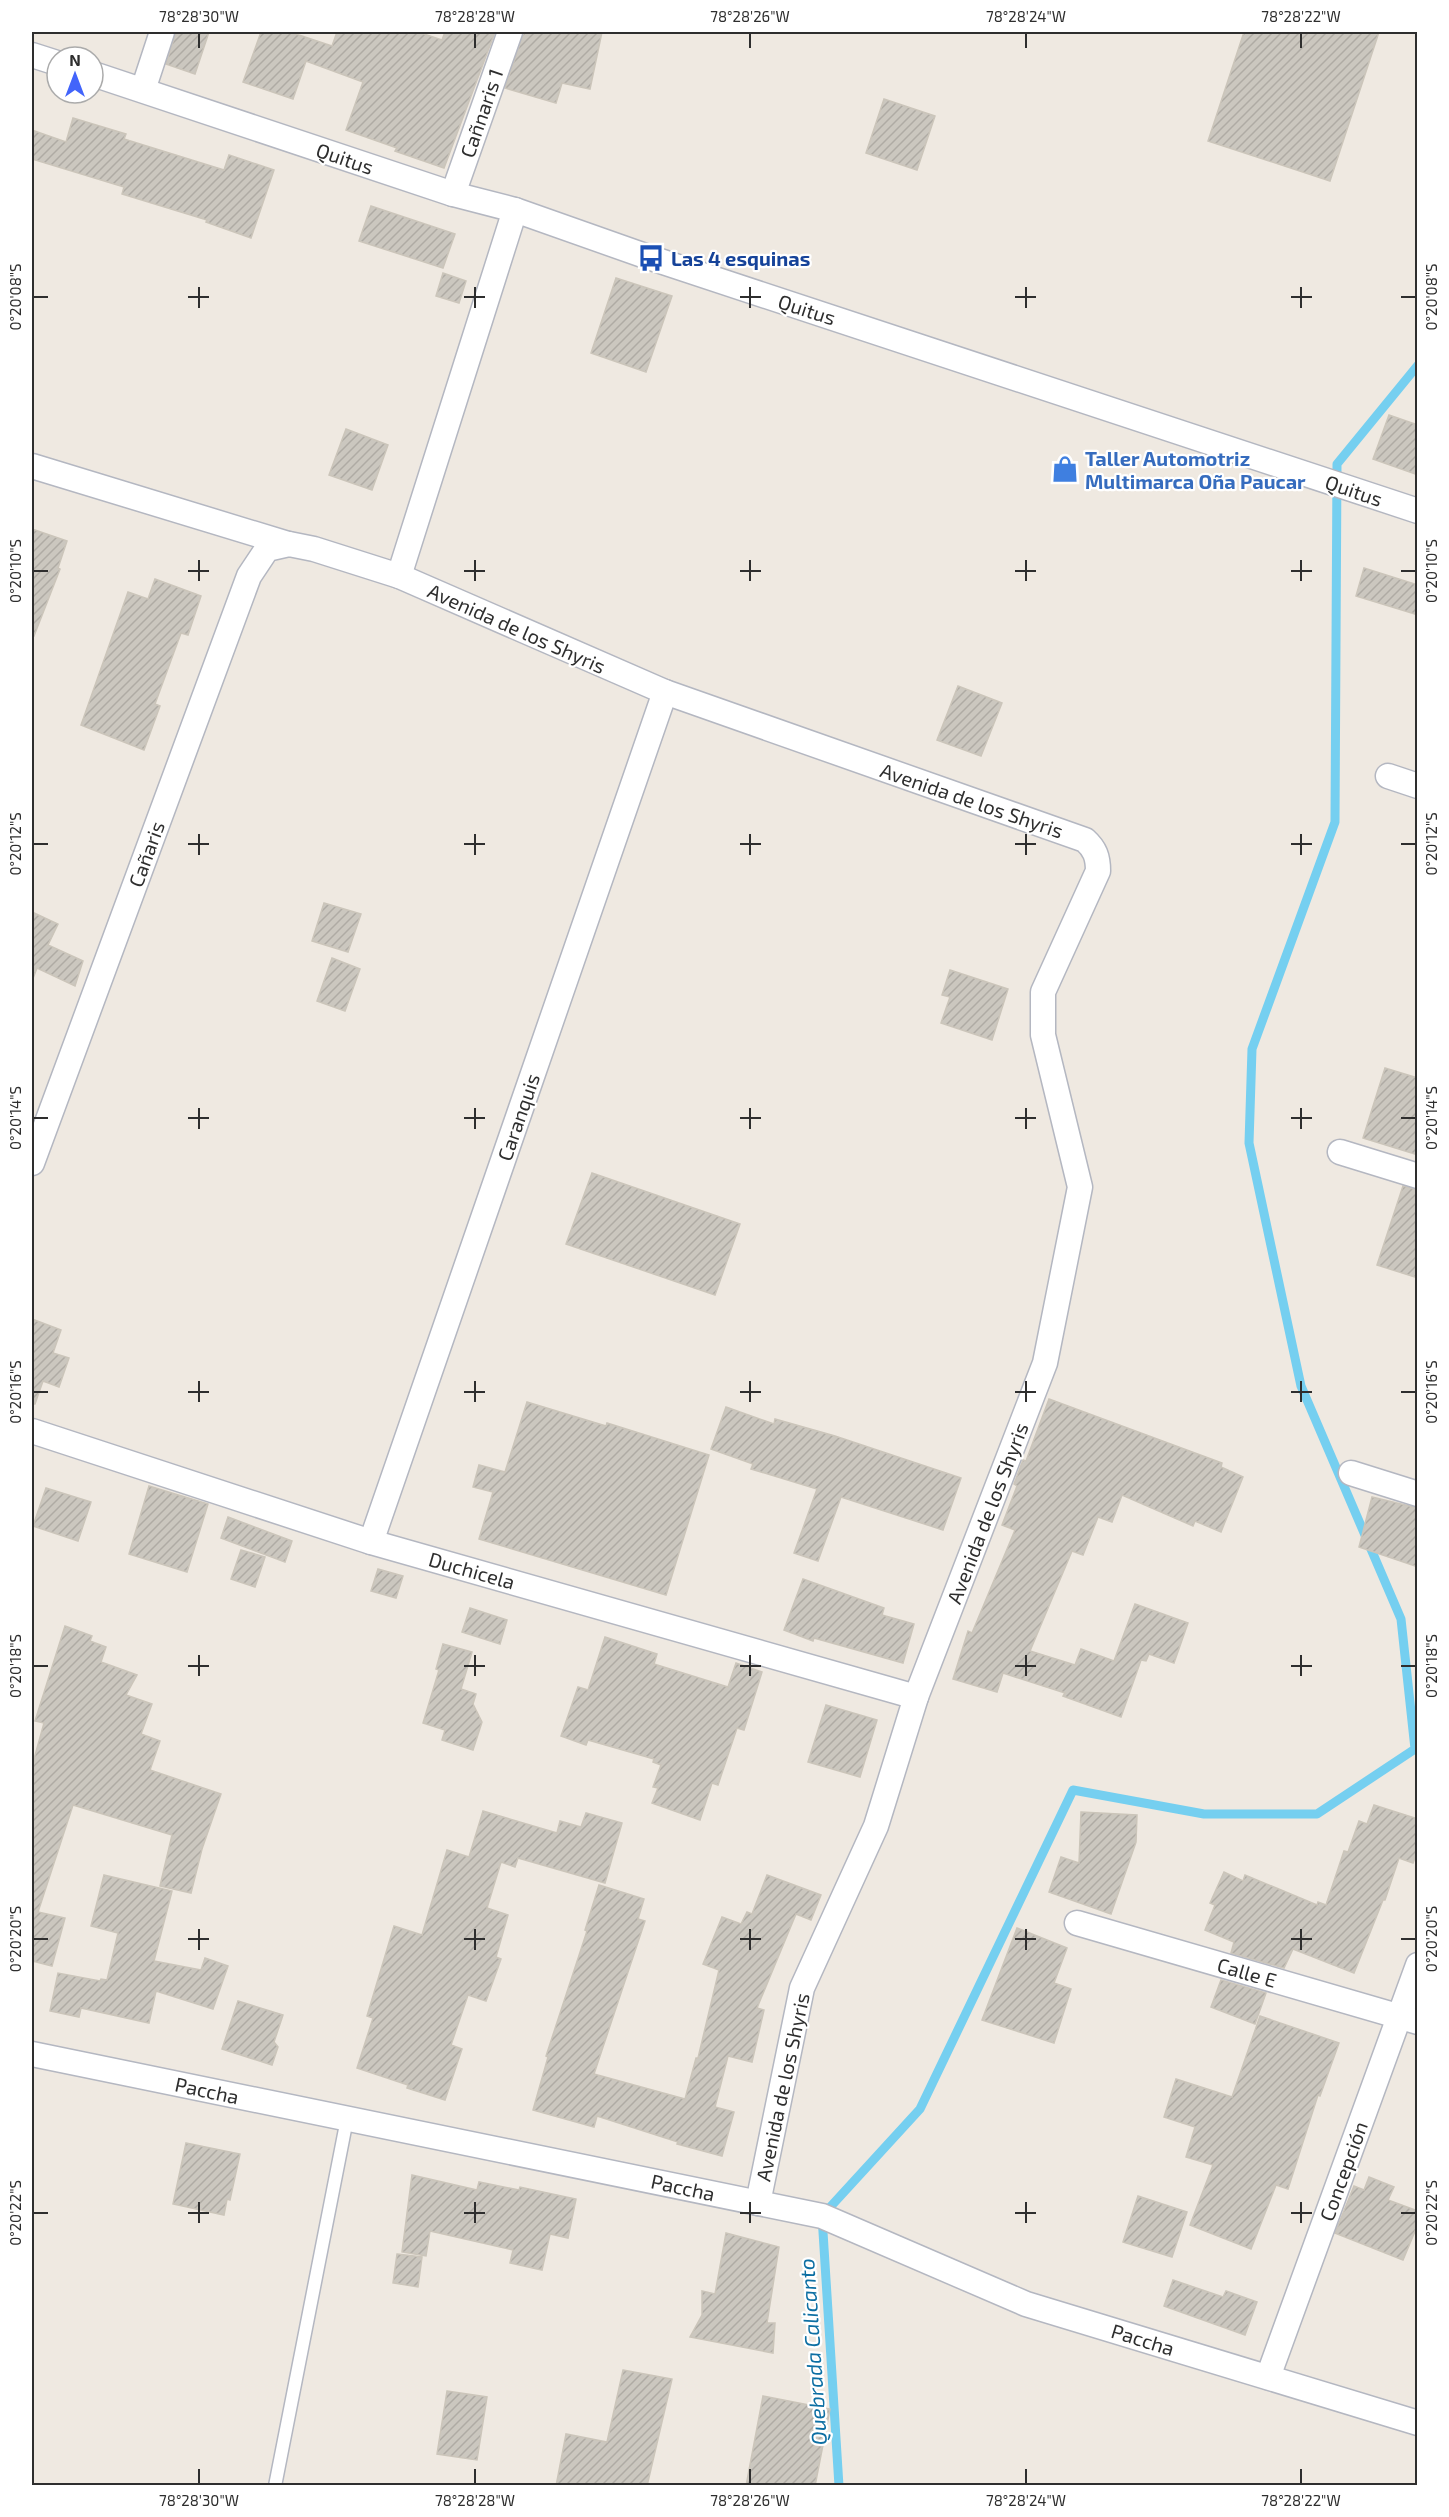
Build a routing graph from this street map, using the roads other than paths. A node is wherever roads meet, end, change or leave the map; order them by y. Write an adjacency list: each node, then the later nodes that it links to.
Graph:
1 (162, 32): 4 (street)
2 (510, 32): 5 (street, Cañnaris 1)
3 (105, 78): 4 (street, Quitus)
4 (143, 90): 5 (street, Quitus)
5 (453, 194): 6 (street, Quitus)
6 (515, 210): 8 (street, Quitus); 10 (street)
7 (32, 466): 9 (street, Avenida de los Shyris)
8 (1418, 512)
9 (278, 546): 10 (street, Avenida de los Shyris); 15 (street, Cañaris)
10 (399, 576): 11 (street, Avenida de los Shyris)
11 (665, 692): 20 (street, Caranquis); 21 (street, Avenida de los Shyris)
12 (1388, 776): 13 (street)
13 (1418, 786)
14 (1340, 1152): 16 (street)
15 (32, 1163)
16 (1418, 1176)
17 (32, 1431): 20 (street, Duchicela)
18 (1351, 1473): 19 (street)
19 (1418, 1494)
20 (371, 1542): 21 (street, Duchicela)
21 (916, 1697): 27 (street, Avenida de los Shyris)
22 (1077, 1923): 24 (street, Calle E)
23 (1418, 1965): 24 (street, Concepción)
24 (1408, 2019): 28 (street, Concepción)
25 (32, 2054): 26 (street, Paccha)
26 (347, 2119): 27 (street, Paccha); 30 (lane)
27 (758, 2203): 28 (street, Paccha)
28 (1268, 2377): 29 (street, Paccha)
29 (1418, 2422)
30 (275, 2486)

